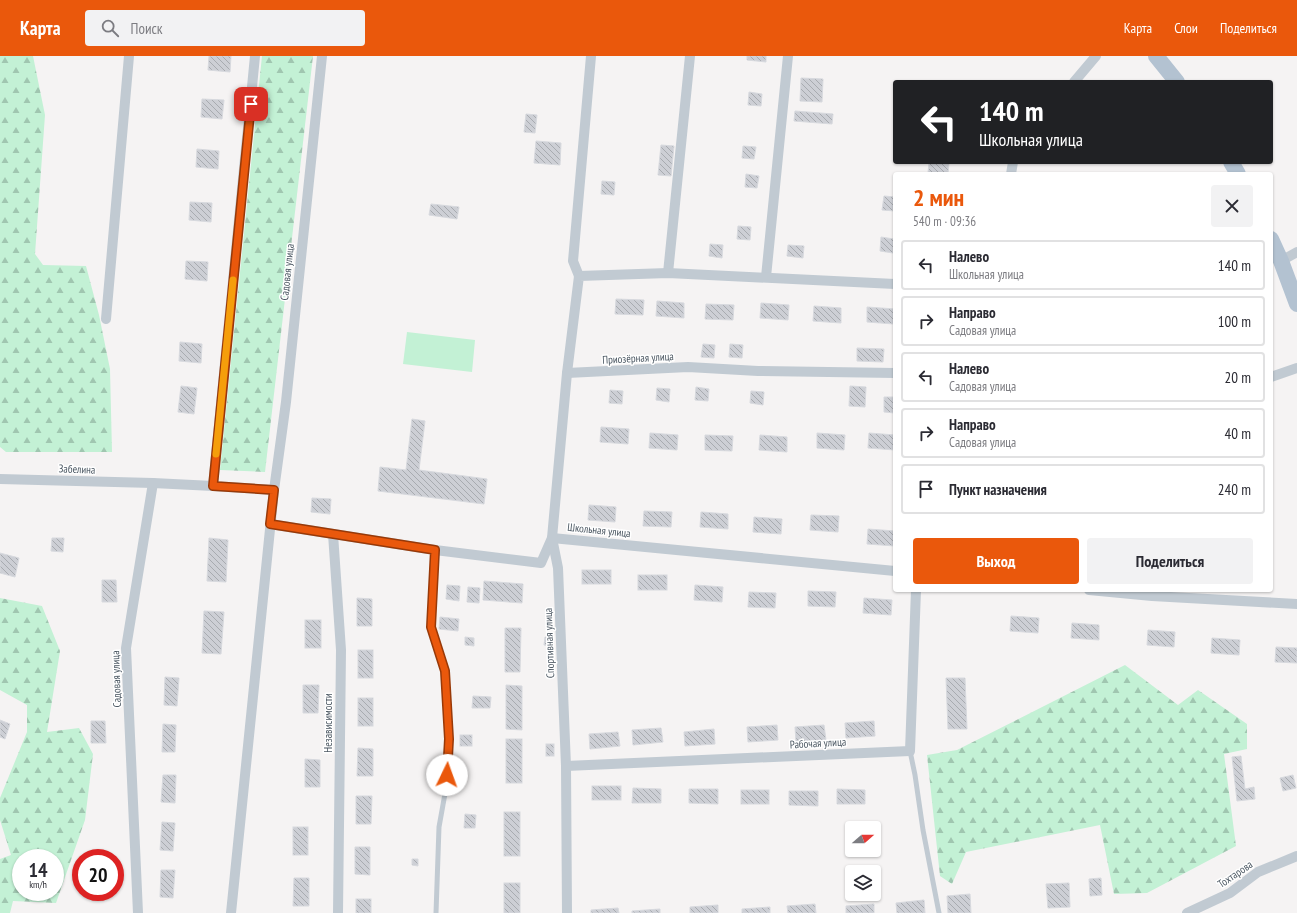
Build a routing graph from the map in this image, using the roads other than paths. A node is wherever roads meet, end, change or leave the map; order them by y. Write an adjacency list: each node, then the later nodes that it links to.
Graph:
1 (129, 56): 19 (street)
2 (255, 56): 26 (street)
3 (322, 56): 27 (street, Садовая улица)
4 (591, 56): 15 (street)
5 (690, 56): 14 (street)
6 (788, 56): 16 (street)
7 (1096, 56): 9 (street)
8 (1156, 56): 10 (main road)
9 (1076, 80)
10 (1175, 80)
11 (1273, 243): 13 (main road)
12 (1297, 252): 13 (street)
13 (1281, 261): 18 (main road)
14 (668, 273): 15 (street); 16 (street)
15 (579, 276): 21 (street)
16 (766, 277): 17 (street)
17 (893, 284)
18 (1297, 304)
19 (106, 319)
20 (1297, 368): 23 (street)
21 (567, 373): 22 (street, Приозёрная улица); 30 (street, Спортивная улица)
22 (893, 373)
23 (1273, 376)
24 (0, 479): 25 (street, Забелина)
25 (153, 483): 26 (street); 39 (street, Садовая улица)
26 (213, 486): 27 (street)
27 (274, 490): 28 (street, Садовая улица)
28 (270, 524): 29 (street, Школьная улица); 40 (street, Садовая улица)
29 (333, 534): 31 (street, Школьная улица); 41 (street, Независимости)
30 (552, 538): 31 (street, Школьная улица); 32 (street, Школьная улица); 37 (street, Спортивная улица)
31 (435, 550): 42 (lane)
32 (893, 571)
33 (916, 592): 36 (street)
34 (1110, 592): 35 (street)
35 (1297, 604)
36 (910, 751): 37 (street, Рабочая улица); 44 (lane)
37 (566, 766): 43 (street, Спортивная улица)
38 (1297, 856): 45 (street, Тохтарова)
39 (138, 913)
40 (230, 913)
41 (338, 913)
42 (436, 913)
43 (566, 913)
44 (939, 913)
45 (1187, 913)

